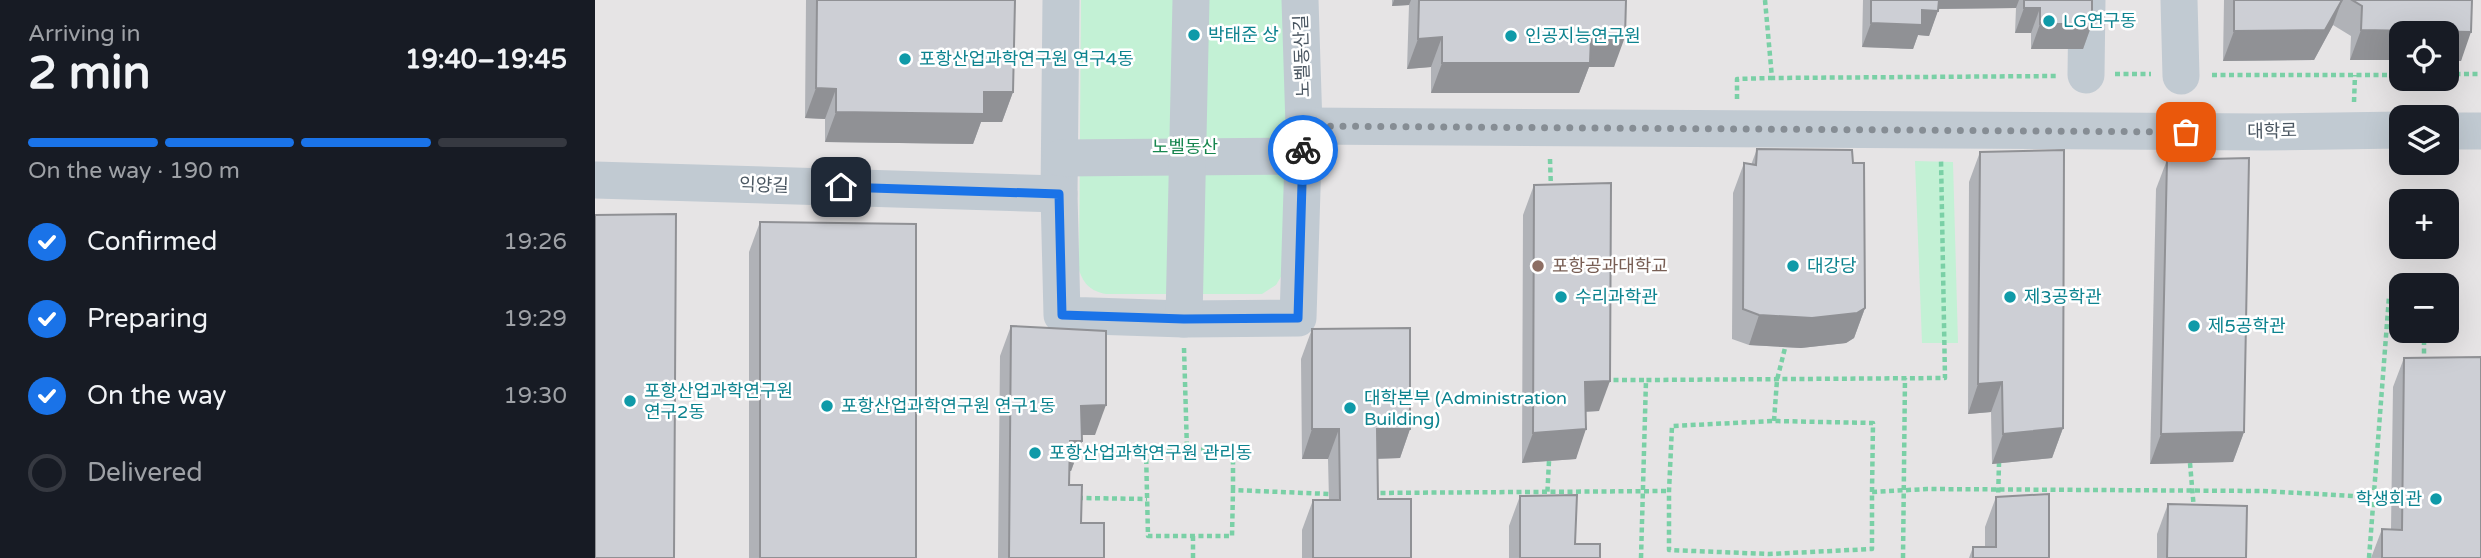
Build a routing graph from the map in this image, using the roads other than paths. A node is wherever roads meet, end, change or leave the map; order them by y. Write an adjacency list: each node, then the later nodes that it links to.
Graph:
1 (1061, 0): 13 (street, 노벨동산길)
2 (1191, 0): 12 (street)
3 (1300, 0): 11 (street, 노벨동산길)
4 (2087, 0): 6 (street)
5 (2179, 0): 7 (street)
6 (2086, 75)
7 (2181, 76)
8 (2389, 130): 11 (street, 대학로)
9 (2459, 131): 10 (street)
10 (2481, 131)
11 (1303, 141): 12 (street, 대학로); 16 (street, 노벨동산길)
12 (1187, 157): 13 (street, 대학로); 16 (street)
13 (1061, 158): 15 (street, 노벨동산길)
14 (595, 180): 15 (street, 익양길)
15 (1059, 194): 16 (street, 노벨동산길)
16 (1184, 319)

